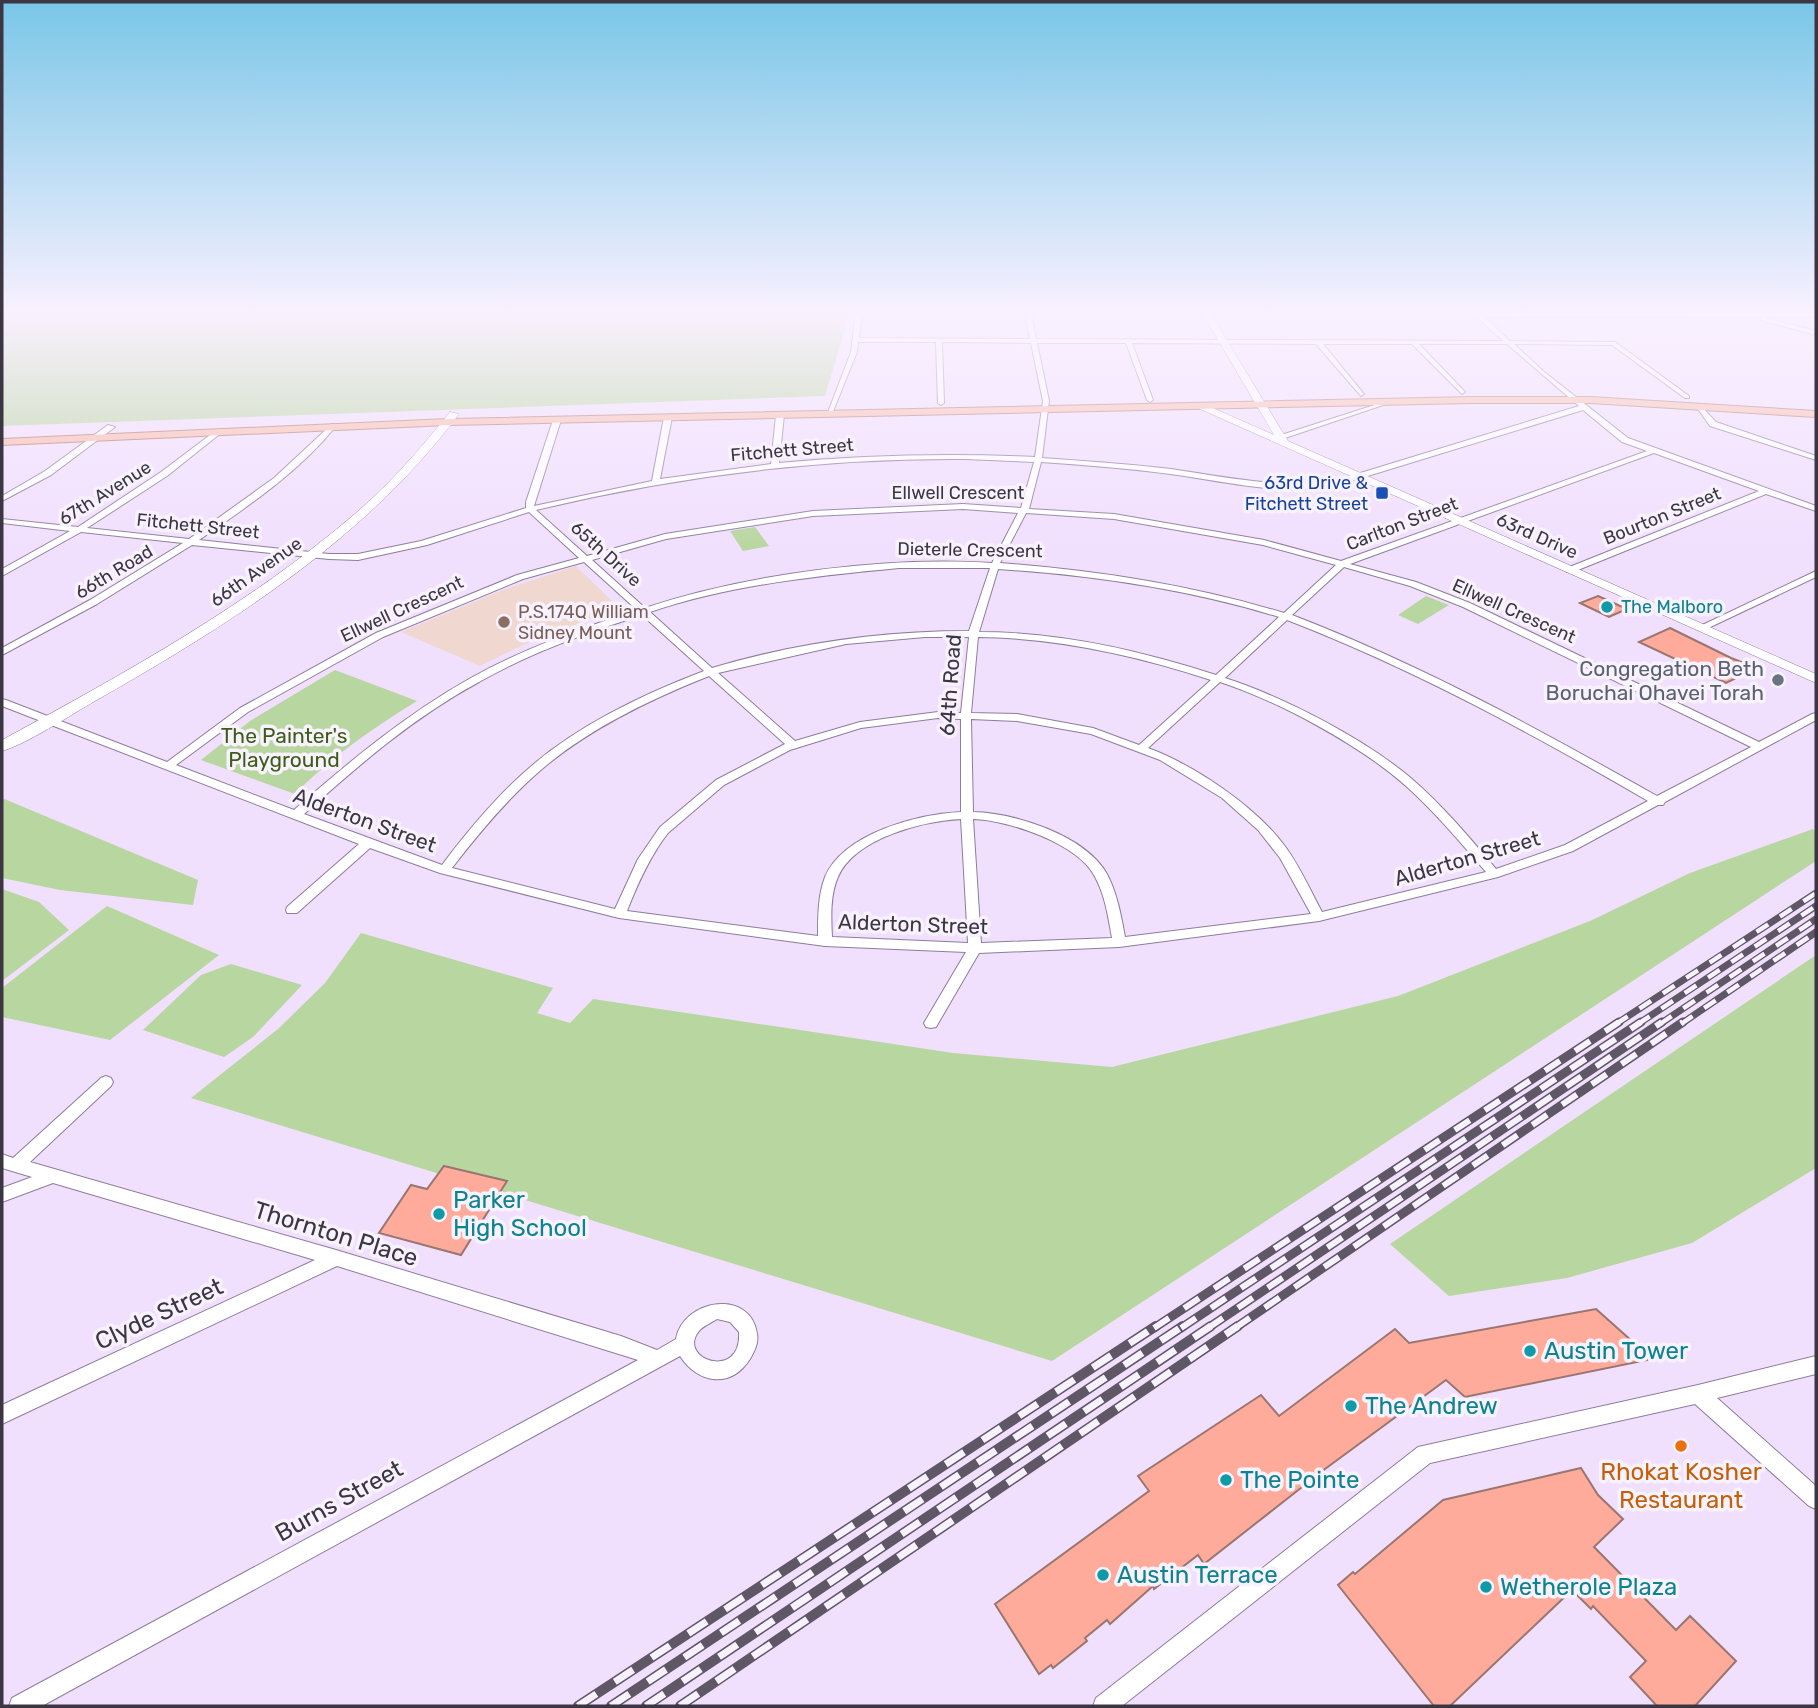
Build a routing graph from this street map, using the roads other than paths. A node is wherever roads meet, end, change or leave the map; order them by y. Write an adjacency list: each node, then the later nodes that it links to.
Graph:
1 (837, 391): 21 (street)
2 (941, 391): 16 (street)
3 (1043, 391): 17 (street, 64th Road)
4 (1147, 391): 13 (street)
5 (1252, 391): 14 (street)
6 (1358, 391): 10 (street)
7 (1567, 391): 12 (street)
8 (1678, 391): 11 (street)
9 (1462, 392): 10 (main road); 12 (main road)
10 (1361, 394): 14 (main road)
11 (1687, 397): 12 (main road); 19 (main road)
12 (1576, 399): 15 (main road); 18 (main road); 34 (street); 38 (street, Fitchett Street)
13 (1150, 400): 14 (main road); 17 (main road)
14 (1259, 402): 15 (main road); 20 (main road); 32 (street)
15 (1389, 402): 32 (street)
16 (941, 403): 17 (main road); 21 (main road)
17 (1046, 406): 20 (main road); 21 (main road); 36 (street, 64th Road)
18 (1699, 406): 22 (main road); 35 (street)
19 (1816, 406)
20 (1203, 407): 32 (street, 63rd Drive)
21 (830, 409): 23 (main road); 25 (main road)
22 (1816, 414)
23 (780, 415): 24 (main road); 37 (street)
24 (668, 417): 26 (main road); 39 (street)
25 (451, 418): 26 (main road); 27 (main road); 28 (main road); 49 (street, 66th Avenue)
26 (557, 420): 43 (street)
27 (332, 426): 29 (main road); 48 (street, 66th Road)
28 (111, 427): 30 (main road); 31 (street)
29 (218, 431): 31 (main road); 47 (street, 67th Avenue)
30 (2, 432)
31 (98, 437): 33 (main road); 41 (street)
32 (1282, 440): 38 (street, 63rd Drive)
33 (2, 442)
34 (1653, 451): 40 (street); 45 (street, Carlton Street)
35 (1816, 458)
36 (1038, 460): 37 (street, Fitchett Street); 38 (street, Fitchett Street); 42 (street, 64th Road)
37 (775, 466): 39 (street, Fitchett Street)
38 (1359, 476): 45 (street, 63rd Drive)
39 (656, 482): 43 (street, Fitchett Street)
40 (1766, 491): 44 (street); 53 (street, Bourton Street)
41 (2, 499)
42 (1025, 508): 50 (street, Ellwell Crescent); 51 (street, Ellwell Crescent); 52 (street, 64th Road)
43 (530, 509): 49 (street, Fitchett Street); 50 (street, 65th Drive)
44 (1816, 509)
45 (1457, 520): 51 (street, Carlton Street); 53 (street, 63rd Drive)
46 (2, 521): 47 (street, Fitchett Street)
47 (79, 529): 48 (street, Fitchett Street); 54 (street, 67th Avenue)
48 (193, 542): 49 (street, Fitchett Street); 60 (street, 66th Road)
49 (311, 555): 67 (street, 66th Avenue)
50 (583, 556): 56 (street, 65th Drive); 72 (street, Ellwell Crescent)
51 (1344, 563): 57 (street, Carlton Street); 70 (street, Ellwell Crescent)
52 (995, 565): 56 (street, Dieterle Crescent); 57 (street, Dieterle Crescent); 59 (street, 64th Road)
53 (1570, 570): 58 (street, 63rd Drive)
54 (2, 573)
55 (1816, 574): 58 (street)
56 (642, 609): 61 (street, 65th Drive); 74 (street, Dieterle Crescent)
57 (1285, 616): 62 (street, Carlton Street); 73 (street, Dieterle Crescent)
58 (1701, 628): 63 (street, 63rd Drive)
59 (974, 632): 61 (street); 62 (street); 65 (street, 64th Road)
60 (2, 652)
61 (712, 671): 68 (street, 65th Drive); 77 (street)
62 (1218, 677): 71 (street, Carlton Street); 78 (street)
63 (1816, 679)
64 (2, 702): 67 (street, Alderton Street)
65 (966, 714): 68 (street); 71 (street); 75 (street, 64th Road)
66 (1816, 716): 70 (street, Alderton Street)
67 (49, 720): 69 (street, 66th Avenue); 72 (street, Alderton Street)
68 (791, 744): 80 (street)
69 (2, 746)
70 (1760, 747): 73 (street, Alderton Street)
71 (1141, 749): 81 (street)
72 (169, 766): 74 (street, Alderton Street)
73 (1659, 802): 78 (street, Alderton Street)
74 (296, 815): 76 (street, Alderton Street)
75 (967, 815): 82 (street); 83 (street); 84 (street, 64th Road)
76 (368, 843): 77 (street, Alderton Street); 79 (street)
77 (444, 870): 80 (street, Alderton Street)
78 (1494, 874): 81 (street, Alderton Street)
79 (292, 910)
80 (620, 914): 82 (street, Alderton Street)
81 (1319, 916): 83 (street, Alderton Street)
82 (825, 940): 84 (street, Alderton Street)
83 (1119, 942): 84 (street, Alderton Street)
84 (975, 948): 85 (street)
85 (931, 1023)
86 (106, 1082): 87 (street)
87 (9, 1163): 88 (street, Thornton Place)
88 (52, 1176): 89 (street); 90 (street, Thornton Place)
89 (2, 1195)
90 (336, 1258): 92 (street, Thornton Place); 95 (street, Clyde Street)
91 (685, 1344): 92 (street, Burns Street)
92 (655, 1358): 97 (street, Burns Street)
93 (1816, 1365): 94 (street)
94 (1698, 1394): 96 (street); 98 (street)
95 (2, 1415)
96 (1816, 1499)
97 (20, 1706)
98 (1104, 1706)

